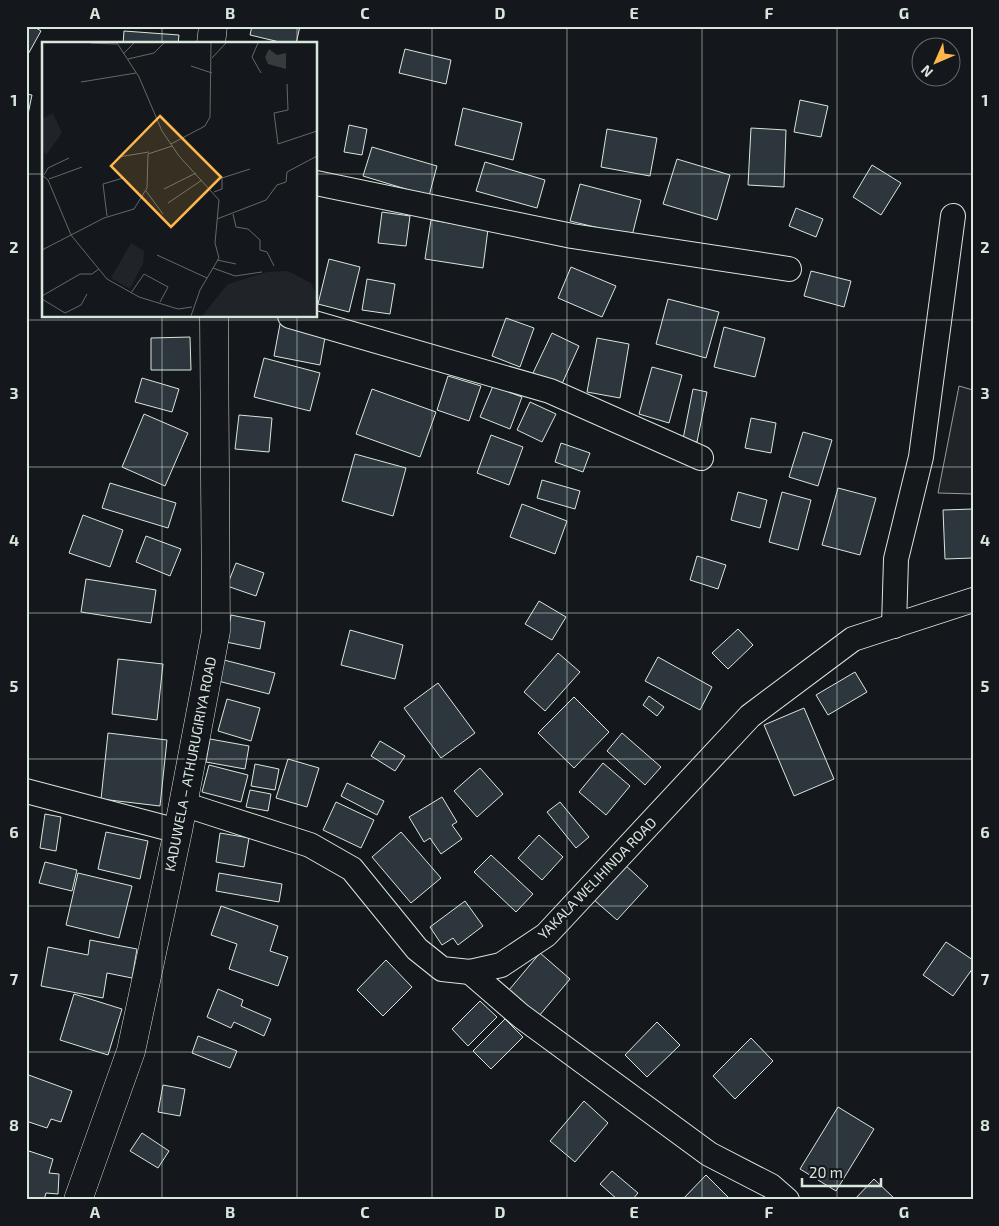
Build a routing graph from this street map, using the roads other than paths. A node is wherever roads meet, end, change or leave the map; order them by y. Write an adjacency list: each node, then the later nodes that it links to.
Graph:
1 (213, 26): 2 (main road)
2 (212, 42)
3 (318, 183): 5 (street)
4 (953, 216): 10 (street)
5 (789, 269)
6 (214, 318): 12 (main road, KADUWELA – ATHURUGIRIYA ROAD)
7 (297, 318): 8 (street)
8 (701, 458)
9 (973, 600): 10 (street, YAKALA WELIHINDA ROAD)
10 (894, 626): 14 (street, YAKALA WELIHINDA ROAD)
11 (26, 791): 13 (street)
12 (184, 804): 13 (main road, KADUWELA – ATHURUGIRIYA ROAD); 14 (street, YAKALA WELIHINDA ROAD)
13 (178, 831): 15 (main road, KADUWELA – ATHURUGIRIYA ROAD)
14 (470, 972): 16 (street)
15 (78, 1200)
16 (787, 1200)

